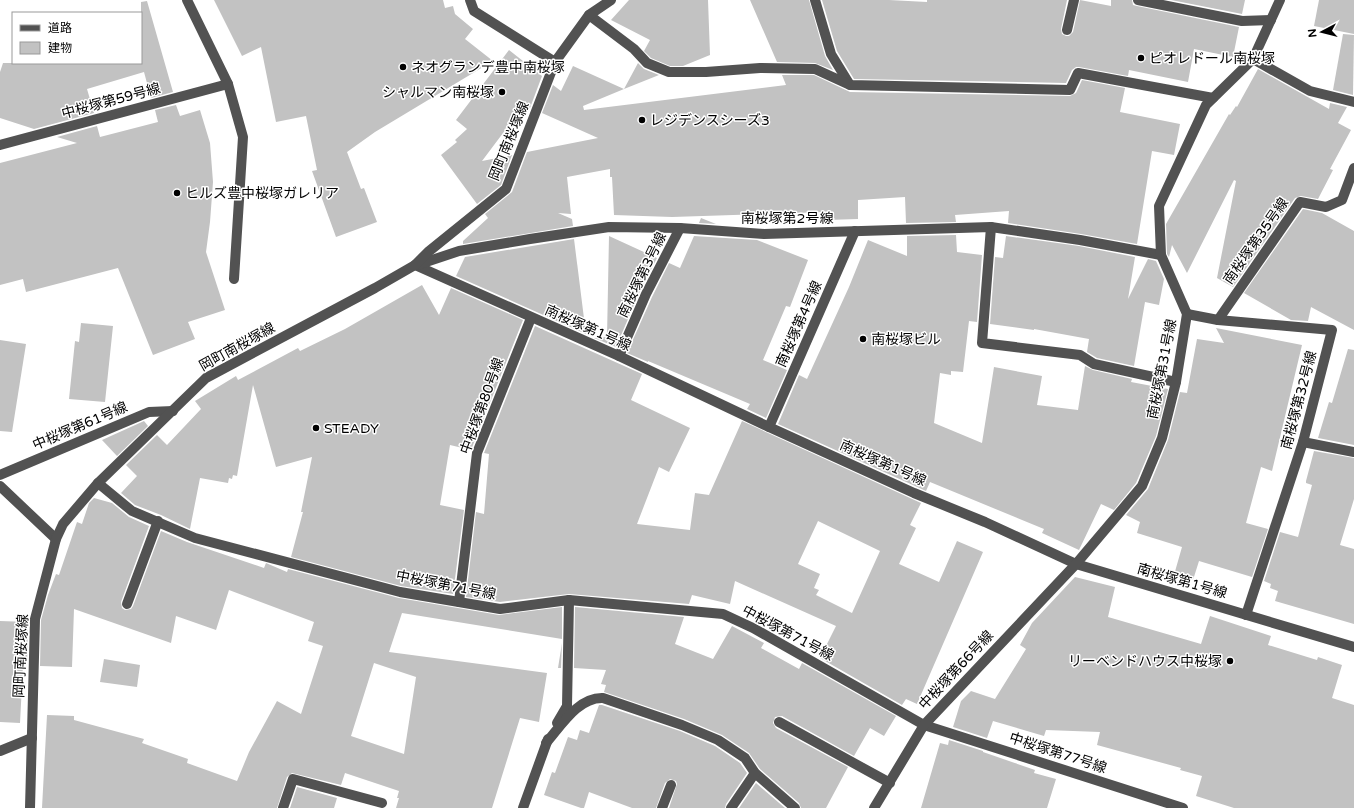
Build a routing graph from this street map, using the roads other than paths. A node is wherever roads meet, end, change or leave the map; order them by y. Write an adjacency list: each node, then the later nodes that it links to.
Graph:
1 (187, 0): 13 (street)
2 (470, 0): 12 (street)
3 (611, 0): 8 (street, 岡町南桜塚線)
4 (815, 0): 14 (street)
5 (1074, 0): 10 (street)
6 (1138, 0): 9 (street)
7 (1280, 0): 9 (street, 南桜塚第31号線)
8 (589, 15): 12 (street, 岡町南桜塚線); 14 (street)
9 (1271, 20): 11 (street, 南桜塚第31号線)
10 (1067, 30)
11 (1253, 58): 15 (street, 南桜塚第31号線); 16 (street)
12 (556, 62): 23 (street, 岡町南桜塚線)
13 (228, 84): 17 (street, 中桜塚第59号線); 24 (street)
14 (850, 85): 15 (street)
15 (1213, 98): 22 (street, 南桜塚第31号線)
16 (1354, 102)
17 (0, 145)
18 (1354, 168): 27 (street, 南桜塚第35号線)
19 (991, 227): 21 (street, 南桜塚第2号線); 22 (street, 南桜塚第2号線); 29 (street)
20 (680, 228): 21 (street, 南桜塚第2号線); 23 (street, 南桜塚第2号線); 28 (street, 南桜塚第3号線)
21 (855, 232): 31 (street, 南桜塚第4号線)
22 (1161, 255): 25 (street, 南桜塚第31号線)
23 (415, 265): 26 (street, 南桜塚第1号線); 30 (street, 岡町南桜塚線)
24 (234, 278)
25 (1187, 314): 27 (street, 南桜塚第32号線); 29 (street, 南桜塚第31号線)
26 (531, 318): 28 (street, 南桜塚第1号線); 41 (street, 中桜塚第80号線)
27 (1218, 320): 32 (street, 南桜塚第32号線)
28 (619, 356): 31 (street, 南桜塚第1号線)
29 (1176, 382): 39 (street, 南桜塚第31号線)
30 (173, 411): 34 (street, 中桜塚第61号線); 35 (street, 岡町南桜塚線)
31 (769, 427): 39 (street, 南桜塚第1号線)
32 (1303, 442): 33 (street); 43 (street, 南桜塚第32号線)
33 (1354, 452)
34 (0, 475)
35 (98, 483): 37 (street, 中桜塚第71号線); 38 (street, 岡町南桜塚線)
36 (0, 486): 38 (street)
37 (158, 521): 41 (street, 中桜塚第71号線); 42 (street)
38 (56, 538): 47 (street, 岡町南桜塚線)
39 (1076, 564): 43 (street, 南桜塚第1号線); 46 (street, 中桜塚第66号線)
40 (569, 600): 41 (street, 中桜塚第71号線); 46 (street, 中桜塚第71号線); 48 (street)
41 (459, 602)
42 (127, 604)
43 (1246, 615): 44 (street, 南桜塚第1号線)
44 (1354, 647)
45 (779, 722): 51 (street)
46 (924, 725): 51 (street, 中桜塚第66号線); 61 (street, 中桜塚第77号線)
47 (32, 738): 49 (street); 54 (street, 岡町南桜塚線)
48 (546, 743): 50 (street); 56 (street)
49 (0, 751)
50 (755, 773): 58 (street); 59 (street)
51 (890, 783): 60 (street, 中桜塚第66号線)
52 (671, 785): 57 (street)
53 (382, 803): 55 (street)
54 (30, 808)
55 (283, 808)
56 (523, 808)
57 (662, 808)
58 (731, 808)
59 (795, 808)
60 (874, 808)
61 (1183, 808)

